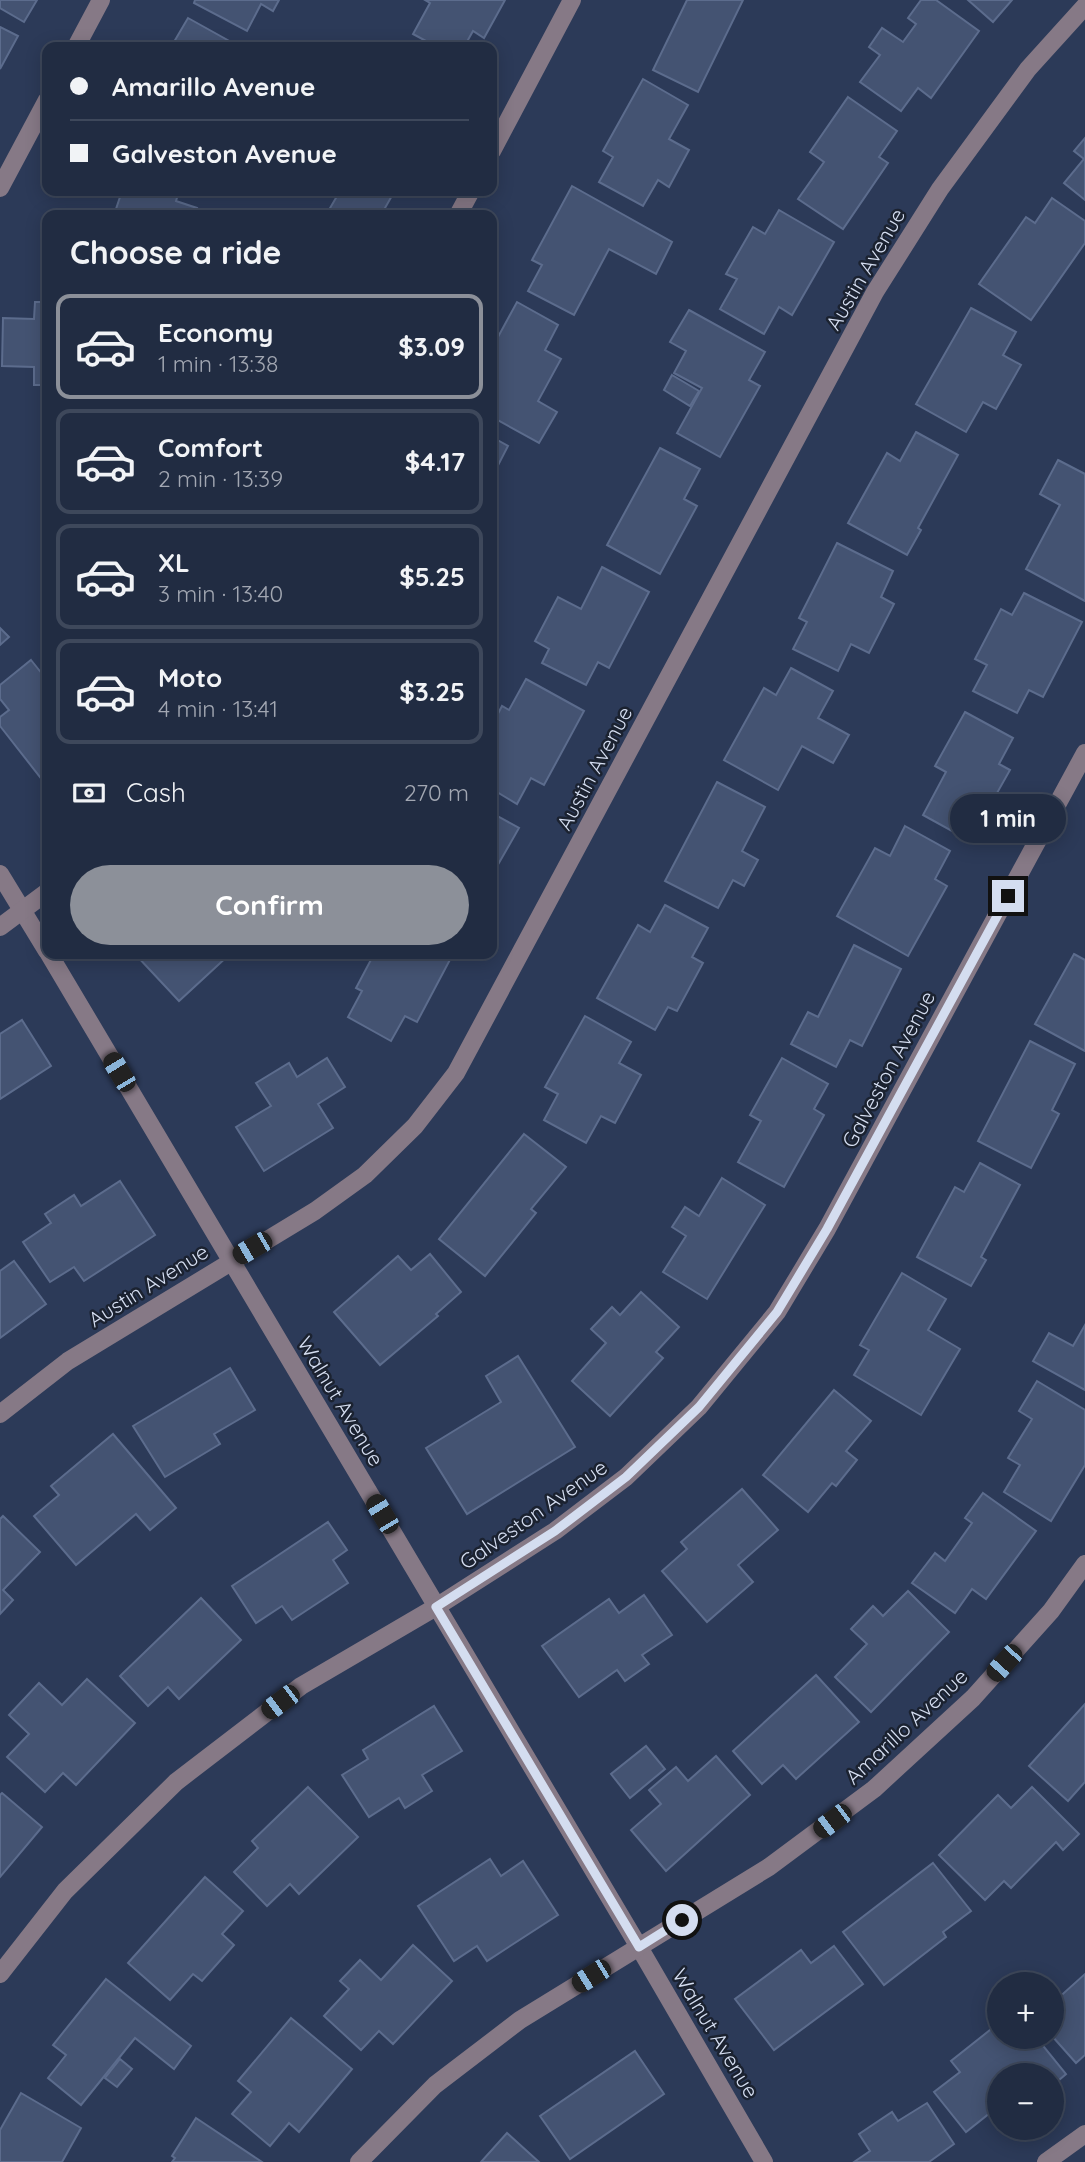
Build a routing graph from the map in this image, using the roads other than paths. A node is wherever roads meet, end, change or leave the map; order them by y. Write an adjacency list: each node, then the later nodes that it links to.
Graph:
1 (101, 0): 4 (street)
2 (572, 0): 6 (street)
3 (1085, 6): 15 (street, Austin Avenue)
4 (79, 42)
5 (42, 109): 7 (street)
6 (497, 142)
7 (0, 188)
8 (1085, 753): 18 (street, Galveston Avenue)
9 (0, 874): 11 (street, Walnut Avenue)
10 (42, 896): 11 (street)
11 (23, 910): 12 (street); 13 (street, Walnut Avenue)
12 (0, 927)
13 (42, 942)
14 (52, 959): 15 (street, Walnut Avenue)
15 (231, 1261): 16 (street, Austin Avenue); 18 (street, Walnut Avenue)
16 (0, 1413)
17 (1085, 1564): 19 (street, Amarillo Avenue)
18 (436, 1607): 19 (street, Walnut Avenue); 20 (street, Galveston Avenue)
19 (639, 1947): 22 (street, Amarillo Avenue); 23 (street, Walnut Avenue)
20 (0, 1974)
21 (1085, 2134): 24 (street)
22 (359, 2162)
23 (764, 2162)
24 (1046, 2162)

